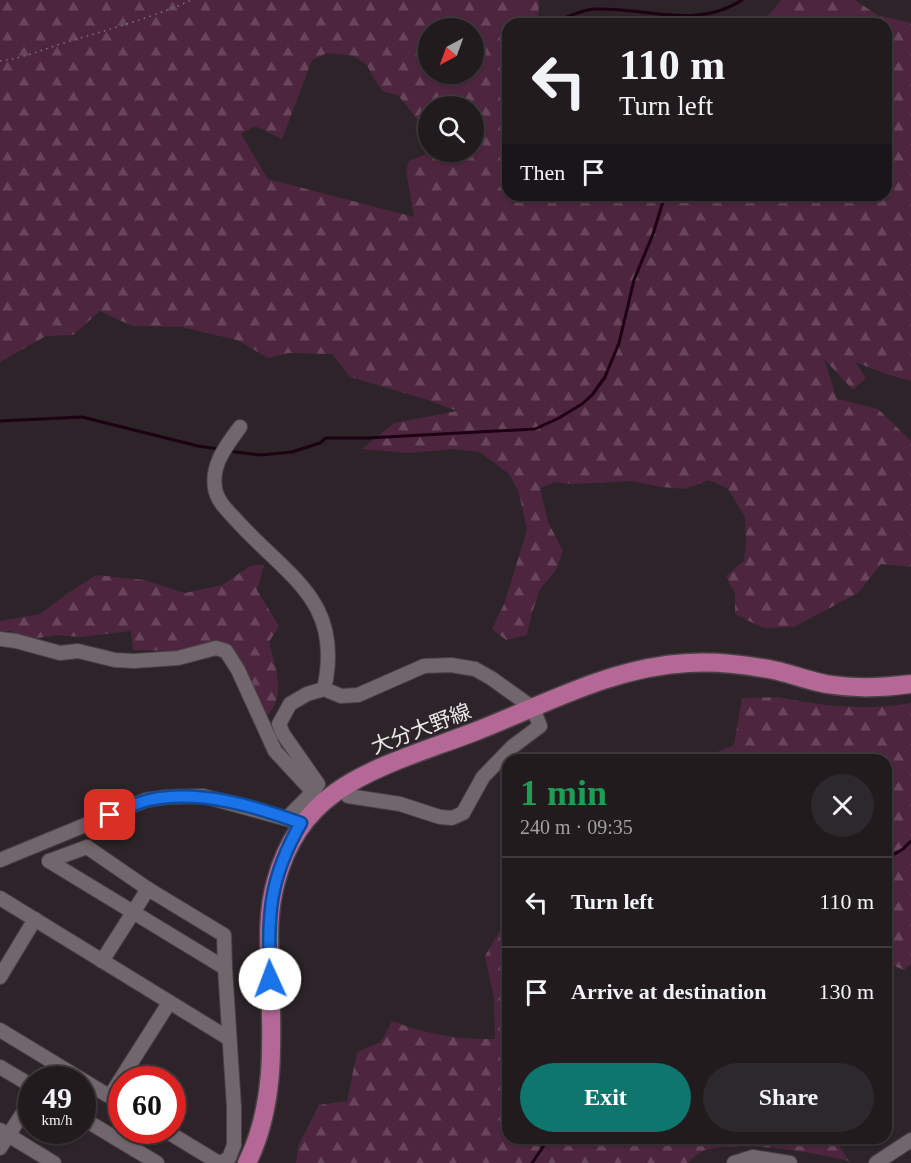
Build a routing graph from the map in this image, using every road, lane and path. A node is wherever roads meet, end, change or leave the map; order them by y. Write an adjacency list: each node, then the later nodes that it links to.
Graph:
1 (192, 0): 2 (path)
2 (0, 62)
3 (240, 427): 6 (street)
4 (0, 639): 11 (street)
5 (911, 684): 7 (main road, 大分大野線)
6 (324, 689): 7 (street); 11 (street)
7 (533, 708): 8 (street); 10 (main road, 大分大野線)
8 (505, 754)
9 (502, 757): 10 (street)
10 (343, 788): 12 (main road, 大分大野線)
11 (313, 792): 12 (street)
12 (294, 821): 13 (street); 37 (main road, 大分大野線)
13 (0, 860)
14 (148, 889): 16 (street); 16 (street); 19 (street)
15 (0, 898): 17 (street)
16 (133, 913): 18 (street); 19 (street)
17 (35, 920): 18 (street); 20 (street)
18 (102, 961): 21 (street)
19 (225, 968): 23 (street)
20 (2, 970)
21 (169, 1003): 23 (street); 24 (street)
22 (0, 1030): 27 (street)
23 (228, 1038): 36 (street)
24 (135, 1066)
25 (0, 1067): 26 (street)
26 (18, 1078)
27 (108, 1095)
28 (18, 1116): 30 (street)
29 (96, 1126): 35 (street)
30 (4, 1133): 33 (street); 34 (street)
31 (911, 1140): 40 (street)
32 (186, 1143): 36 (street)
33 (0, 1148)
34 (54, 1163)
35 (157, 1163)
36 (220, 1163)
37 (247, 1163)
38 (734, 1163): 39 (street)
39 (790, 1163)
40 (876, 1163)

